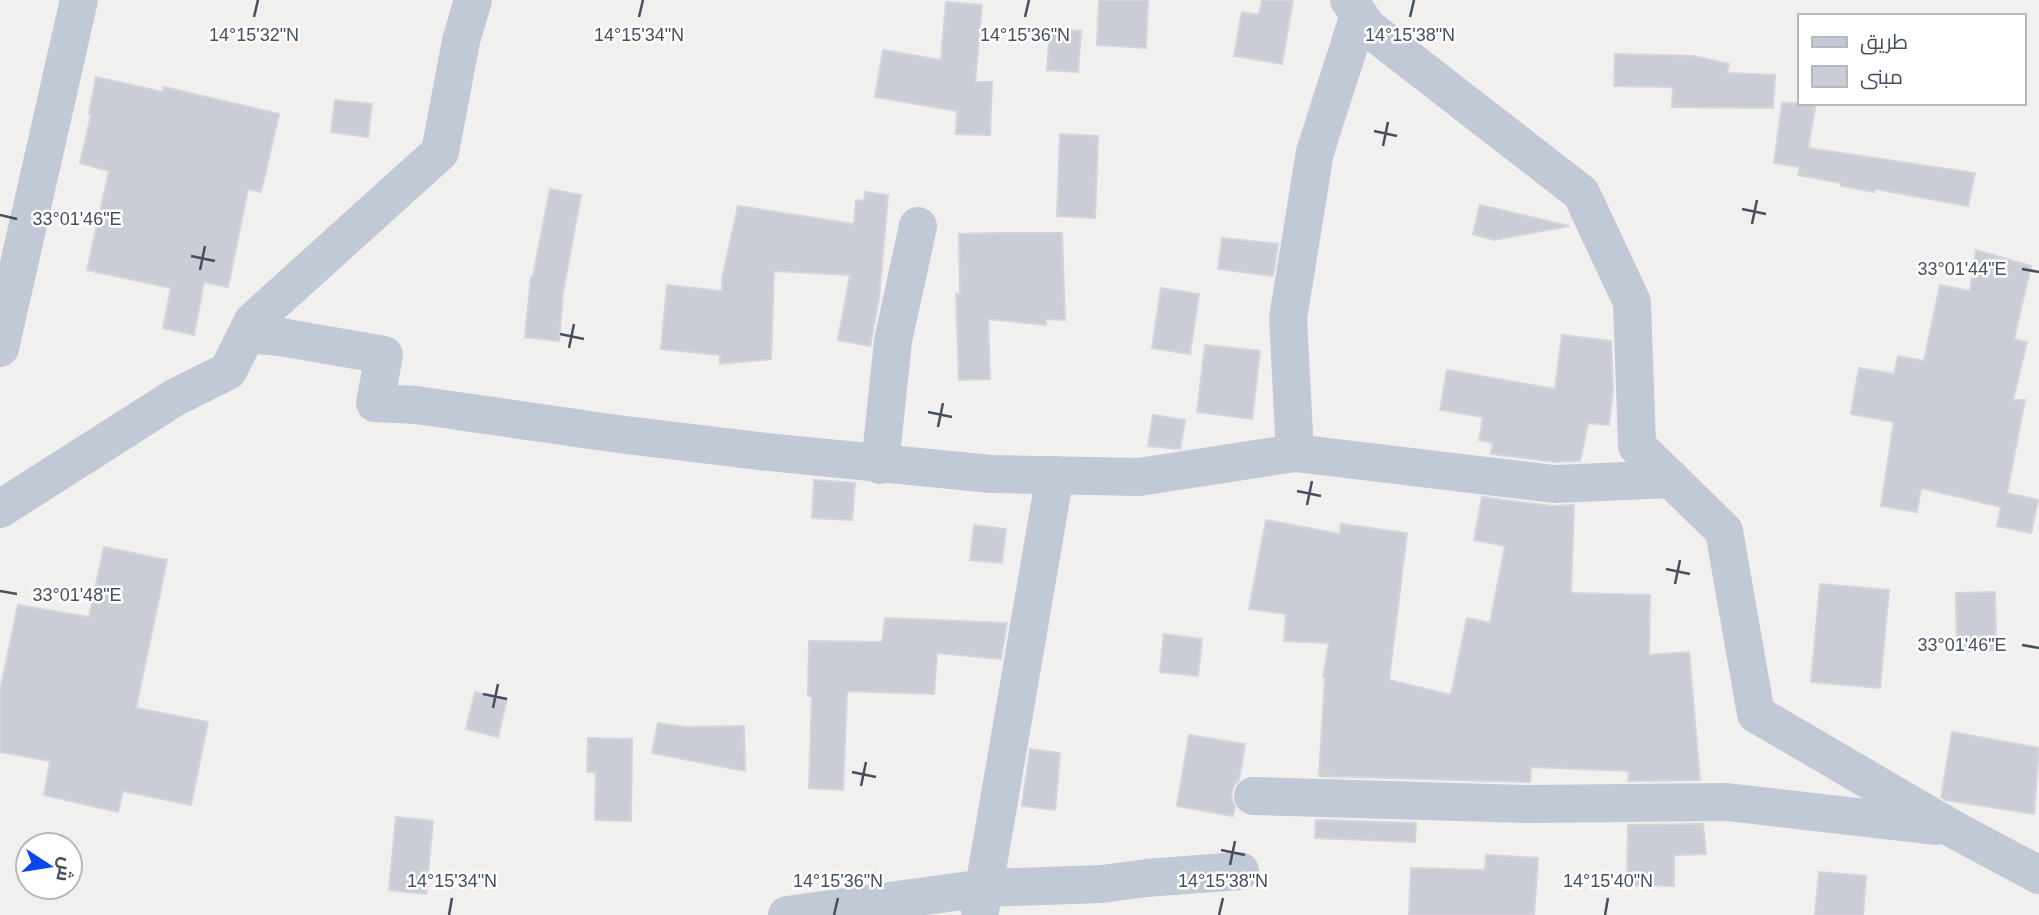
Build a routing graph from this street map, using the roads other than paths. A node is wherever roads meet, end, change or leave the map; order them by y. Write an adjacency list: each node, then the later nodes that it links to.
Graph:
1 (79, 0): 6 (street)
2 (473, 0): 5 (street)
3 (1354, 8): 7 (street); 10 (street)
4 (918, 226): 8 (street)
5 (247, 334): 8 (street); 11 (street)
6 (0, 348)
7 (1295, 453): 9 (street); 10 (street)
8 (880, 465): 9 (street)
9 (1055, 475): 16 (street)
10 (1671, 479): 13 (street)
11 (0, 509)
12 (1253, 796): 13 (street)
13 (1951, 828): 15 (street)
14 (1240, 871): 16 (street)
15 (2039, 875)
16 (982, 902): 17 (street)
17 (787, 915)

